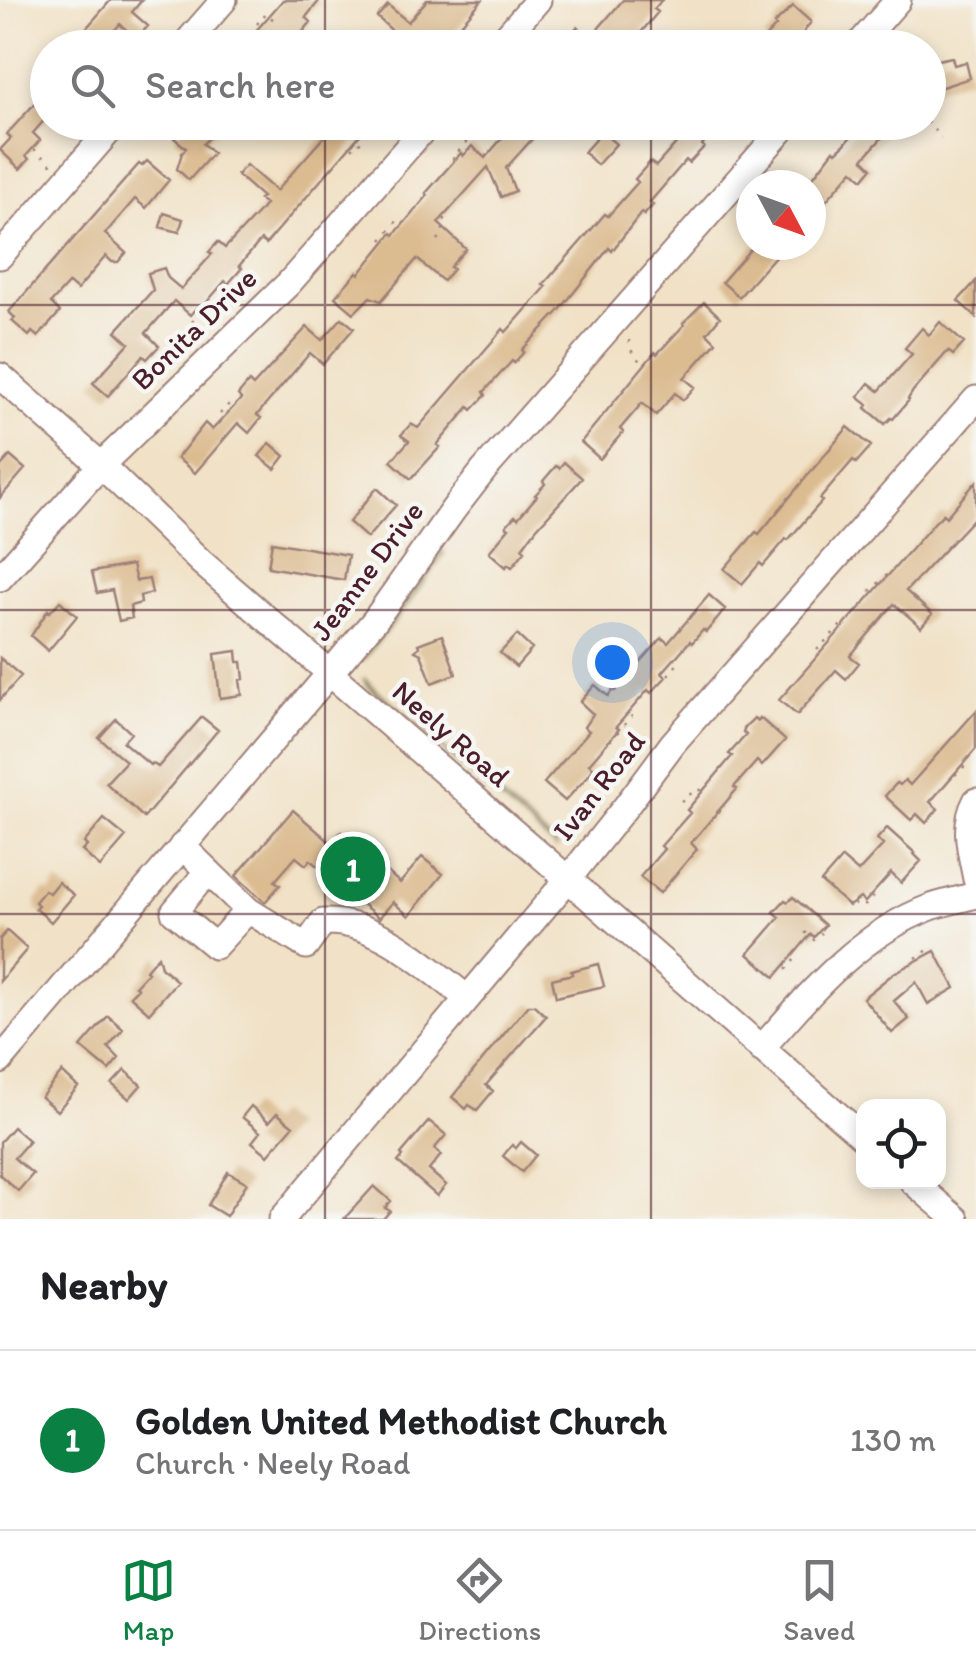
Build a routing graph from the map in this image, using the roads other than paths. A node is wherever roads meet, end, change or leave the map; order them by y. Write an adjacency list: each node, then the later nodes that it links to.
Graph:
1 (224, 0): 4 (street)
2 (538, 0): 5 (street)
3 (898, 0): 6 (street)
4 (198, 30)
5 (512, 30)
6 (872, 30)
7 (100, 140): 10 (street)
8 (414, 140): 13 (street, Bonita Drive)
9 (773, 140): 15 (street, Jeanne Drive)
10 (0, 256)
11 (0, 376): 13 (street, Neely Road)
12 (976, 399): 19 (street, Ivan Road)
13 (101, 465): 14 (street, Bonita Drive); 15 (street, Neely Road)
14 (0, 578)
15 (331, 673): 17 (street, Jeanne Drive); 19 (street, Neely Road)
16 (976, 801): 20 (street)
17 (182, 846): 18 (street); 25 (street, Jeanne Drive)
18 (208, 872): 22 (street); 22 (street)
19 (568, 879): 23 (street, Ivan Road); 24 (street, Neely Road)
20 (976, 879)
21 (976, 895): 24 (street)
22 (248, 910): 23 (street)
23 (466, 998): 28 (street, Ivan Road)
24 (761, 1049): 26 (street, Neely Road)
25 (0, 1061)
26 (856, 1131)
27 (921, 1189): 29 (street)
28 (282, 1219)
29 (956, 1219)

